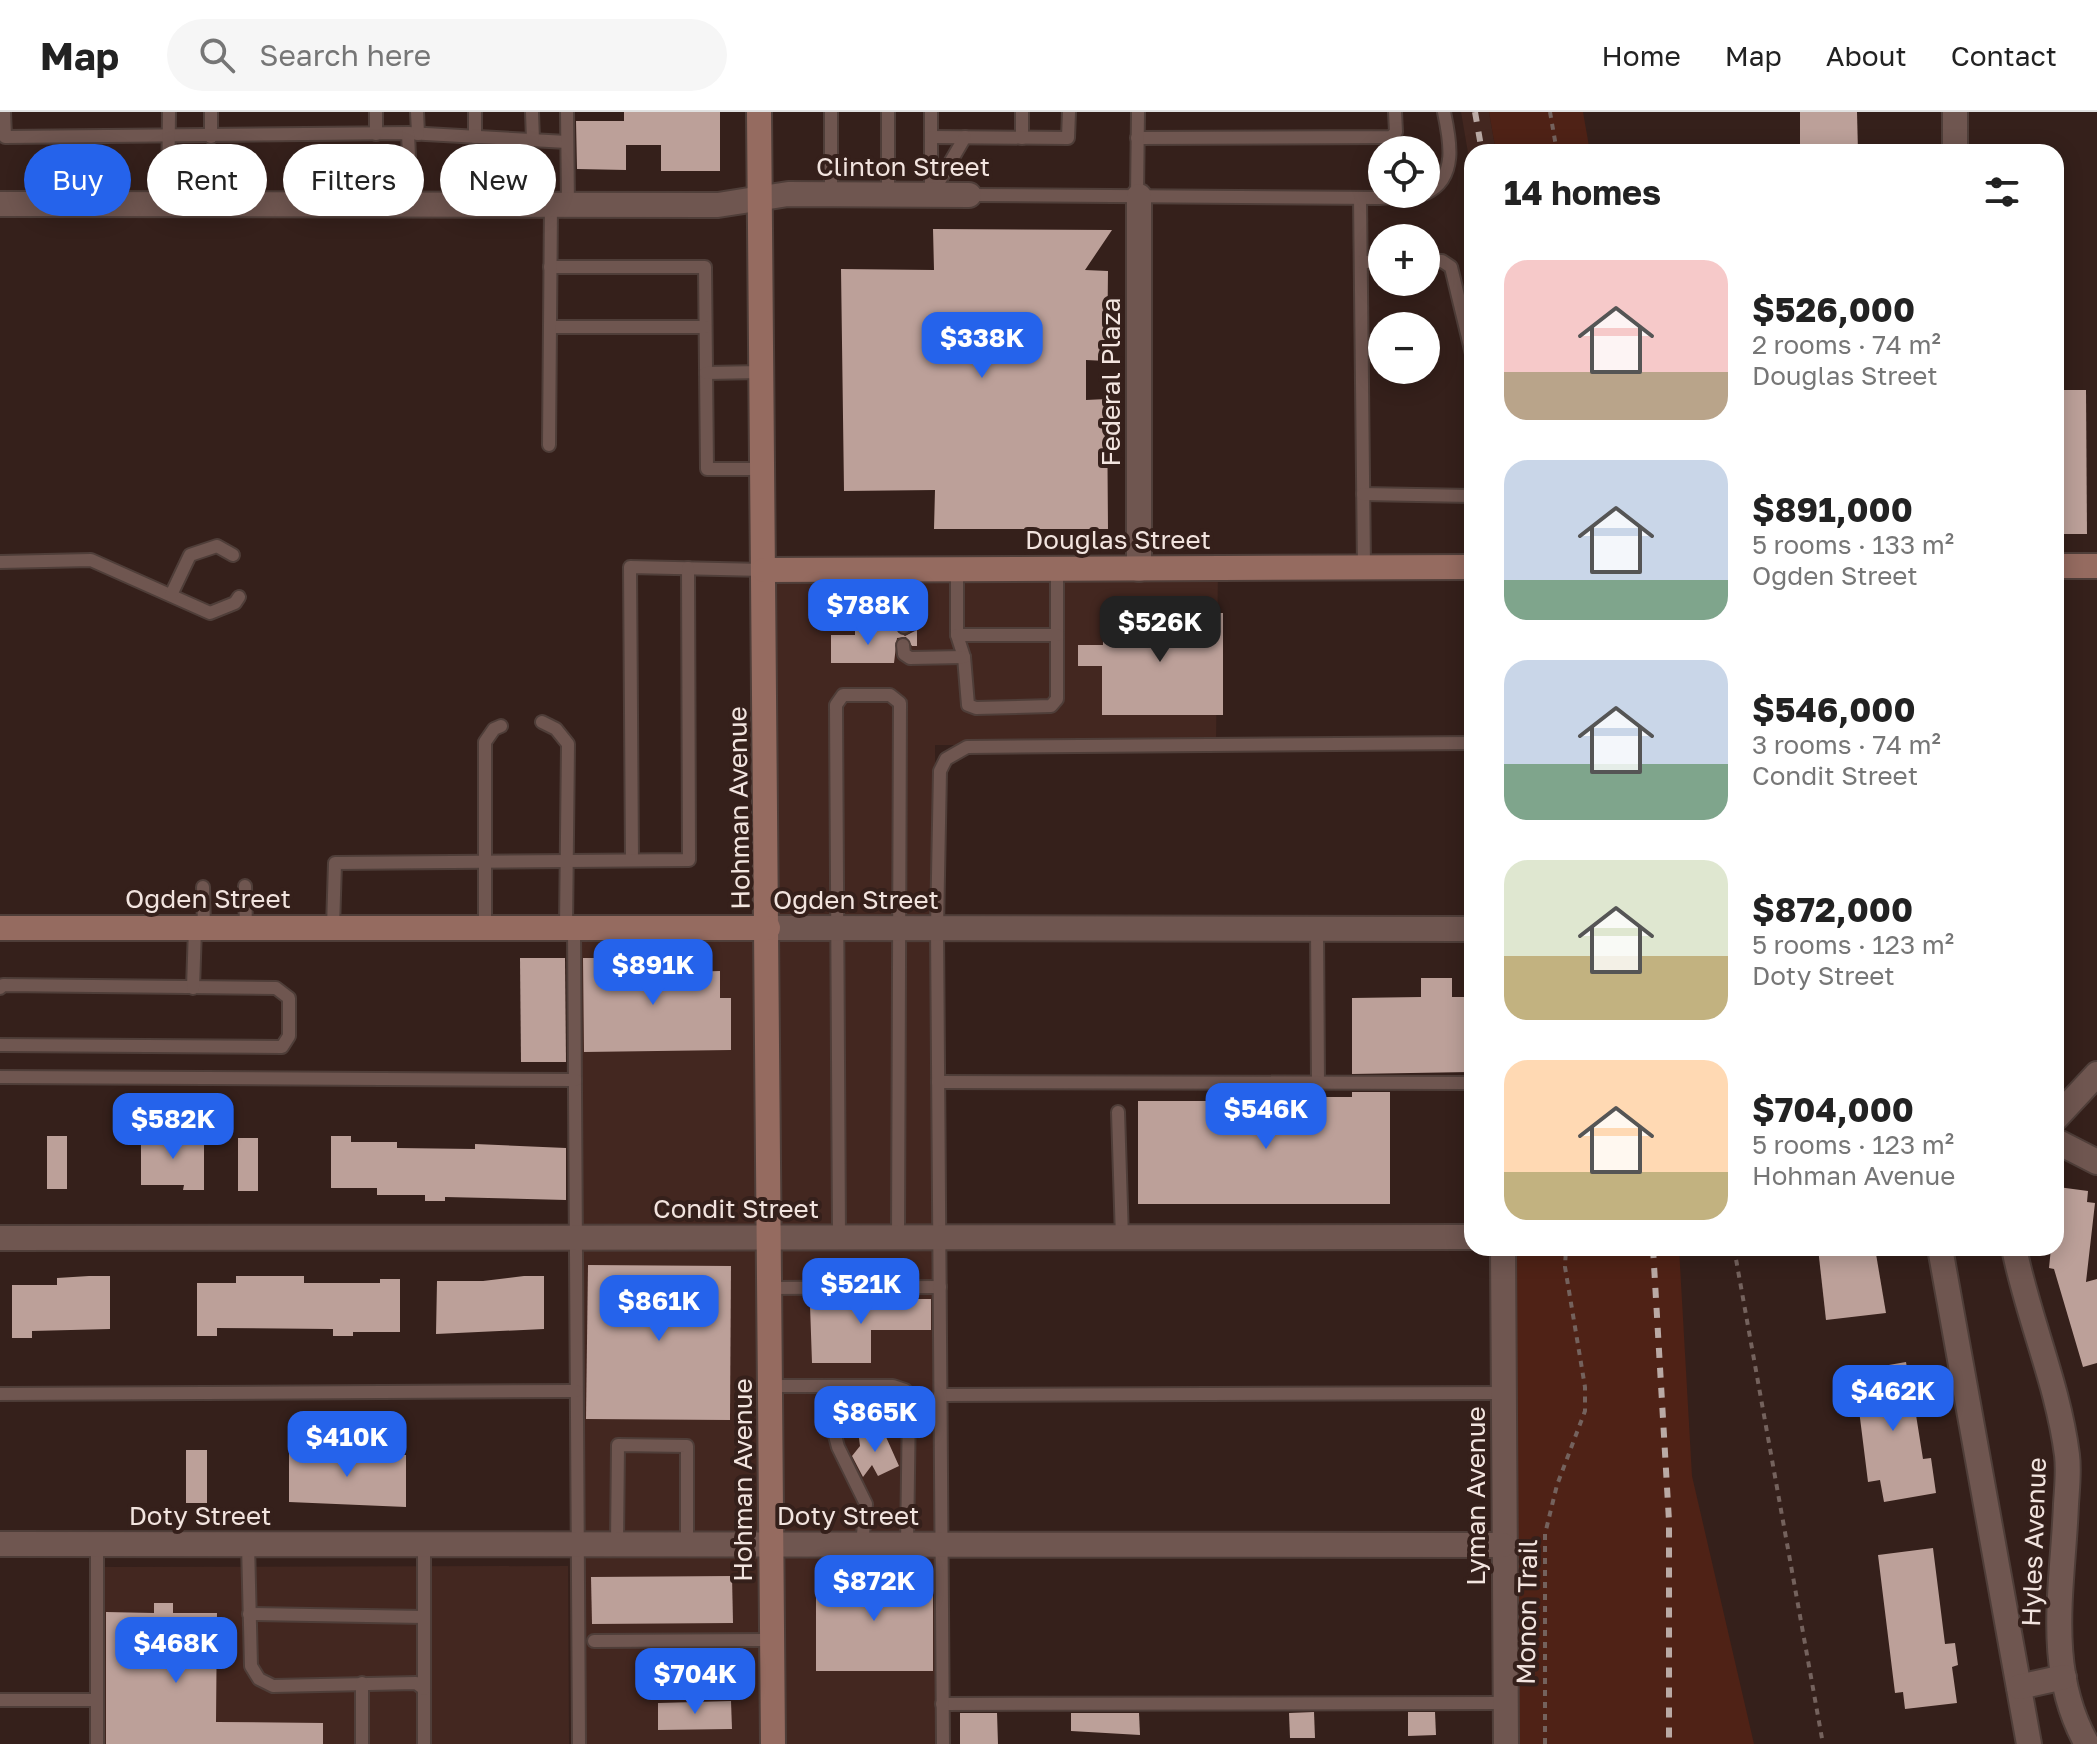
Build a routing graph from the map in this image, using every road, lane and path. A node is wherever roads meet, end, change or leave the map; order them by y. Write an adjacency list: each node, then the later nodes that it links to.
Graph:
1 (4, 112): 26 (lane)
2 (169, 112): 26 (lane)
3 (211, 112): 22 (lane)
4 (376, 112): 21 (lane)
5 (417, 112): 20 (lane)
6 (475, 112): 23 (lane)
7 (532, 112): 29 (lane)
8 (567, 112): 30 (lane)
9 (759, 112): 43 (main road, Hohman Avenue)
10 (831, 112): 36 (lane)
11 (888, 112): 37 (lane)
12 (931, 112): 24 (lane)
13 (1022, 112): 27 (lane)
14 (1069, 112): 27 (lane)
15 (1138, 112): 28 (lane)
16 (1395, 112): 28 (lane)
17 (1444, 112): 35 (lane, Clinton Street)
18 (1550, 112): 33 (path)
19 (1955, 112): 34 (street)
20 (413, 133): 21 (lane); 23 (lane); 32 (lane)
21 (376, 134): 22 (lane)
22 (211, 137): 26 (lane)
23 (475, 137): 29 (lane)
24 (931, 137): 25 (lane); 38 (lane)
25 (965, 137): 27 (lane); 38 (lane)
26 (168, 138): 31 (lane)
27 (1022, 138)
28 (1137, 138): 40 (lane)
29 (533, 140): 30 (lane)
30 (567, 142): 47 (lane)
31 (168, 144)
32 (413, 144)
33 (1556, 144)
34 (1955, 144)
35 (1440, 182)
36 (831, 194): 37 (street, Clinton Street); 43 (street, Clinton Street)
37 (888, 195): 38 (street, Clinton Street)
38 (931, 195): 39 (street, Clinton Street)
39 (969, 195): 40 (lane, Clinton Street)
40 (1138, 196): 41 (lane, Clinton Street); 71 (street, Federal Plaza)
41 (1360, 198): 42 (lane, Clinton Street); 49 (lane)
42 (1368, 198)
43 (760, 199): 47 (street, Clinton Street); 55 (main road, Hohman Avenue)
44 (147, 203): 45 (street, Clinton Street)
45 (0, 204)
46 (424, 205): 47 (street, Clinton Street)
47 (560, 205): 51 (lane)
48 (1440, 261): 52 (lane)
49 (1361, 262): 50 (lane); 59 (lane)
50 (1368, 262)
51 (550, 267): 53 (lane); 54 (lane)
52 (1464, 321)
53 (550, 327): 54 (lane); 57 (lane)
54 (705, 327): 56 (lane)
55 (762, 372): 56 (lane); 58 (main road, Hohman Avenue)
56 (706, 373): 58 (lane)
57 (549, 445)
58 (763, 469): 72 (main road, Hohman Avenue)
59 (1363, 494): 60 (lane); 67 (lane)
60 (1464, 496)
61 (233, 555): 73 (lane)
62 (0, 562): 73 (lane)
63 (2064, 566): 64 (main road)
64 (2097, 566)
65 (1464, 567): 67 (main road, Douglas Street)
66 (688, 568): 72 (lane); 83 (lane); 83 (lane)
67 (1364, 568): 71 (main road, Douglas Street)
68 (904, 569): 69 (main road, Douglas Street); 72 (main road, Douglas Street); 75 (lane)
69 (957, 569): 70 (main road, Douglas Street); 76 (lane)
70 (1057, 569): 71 (main road, Douglas Street); 77 (lane)
71 (1139, 569)
72 (764, 570): 94 (main road, Hohman Avenue)
73 (171, 595): 74 (lane)
74 (239, 597)
75 (904, 627)
76 (957, 635): 77 (lane); 79 (lane)
77 (1057, 635): 79 (lane)
78 (903, 645): 79 (lane)
79 (964, 657)
80 (542, 722): 84 (lane)
81 (501, 726): 85 (lane)
82 (1464, 743): 97 (lane)
83 (632, 860): 84 (lane)
84 (566, 861): 85 (lane); 93 (lane)
85 (485, 862): 88 (lane); 89 (lane)
86 (245, 886): 92 (lane)
87 (203, 887): 91 (lane)
88 (333, 927): 89 (main road, Ogden Street); 92 (main road, Ogden Street)
89 (485, 927): 93 (main road, Ogden Street)
90 (0, 928): 91 (main road, Ogden Street)
91 (200, 928): 92 (main road, Ogden Street); 101 (lane)
92 (246, 928)
93 (570, 928): 94 (main road, Ogden Street); 105 (lane)
94 (768, 928): 95 (street, Ogden Street); 114 (main road, Hohman Avenue)
95 (835, 928): 96 (street, Ogden Street); 96 (lane); 115 (lane)
96 (899, 928): 97 (street, Ogden Street); 118 (lane)
97 (937, 928): 98 (street, Ogden Street); 106 (lane)
98 (1317, 928): 99 (street, Ogden Street); 107 (lane)
99 (1464, 929)
100 (0, 988): 101 (lane)
101 (193, 988): 102 (lane)
102 (0, 1045)
103 (2097, 1074): 109 (street)
104 (0, 1077): 105 (lane)
105 (575, 1080): 113 (lane)
106 (938, 1082): 107 (lane); 119 (lane)
107 (1318, 1083): 108 (lane)
108 (1464, 1083)
109 (2064, 1109)
110 (1118, 1112): 120 (lane)
111 (2064, 1145): 112 (street)
112 (2097, 1162)
113 (575, 1236): 114 (street, Condit Street); 117 (street, Condit Street); 130 (lane)
114 (769, 1236): 115 (street, Condit Street); 127 (main road, Hohman Avenue)
115 (839, 1237): 118 (street, Condit Street)
116 (1464, 1237): 120 (street, Condit Street)
117 (0, 1238)
118 (898, 1238): 119 (street, Condit Street)
119 (939, 1238): 120 (street, Condit Street); 126 (lane)
120 (1122, 1238)
121 (1503, 1256): 131 (street, Lyman Avenue)
122 (1566, 1256): 165 (path, Monon Trail)
123 (1735, 1256): 166 (path)
124 (1941, 1256): 152 (street)
125 (2016, 1256): 150 (street, Hyles Avenue)
126 (940, 1287): 127 (lane); 133 (lane)
127 (770, 1288): 128 (main road, Hohman Avenue)
128 (770, 1386): 129 (lane); 141 (main road, Hohman Avenue)
129 (822, 1386): 142 (lane); 143 (lane)
130 (576, 1391): 132 (lane); 138 (lane)
131 (1503, 1393): 133 (lane); 145 (street, Lyman Avenue)
132 (0, 1394)
133 (940, 1395): 144 (lane)
134 (0, 1544): 135 (street, Doty Street)
135 (97, 1544): 136 (street, Doty Street); 155 (lane)
136 (248, 1544): 137 (street, Doty Street); 146 (lane)
137 (424, 1544): 138 (street, Doty Street); 147 (lane)
138 (576, 1544): 139 (street, Doty Street); 161 (lane)
139 (617, 1544): 140 (street, Doty Street); 140 (lane)
140 (687, 1544): 141 (street, Doty Street)
141 (772, 1544): 142 (street, Doty Street); 148 (main road, Hohman Avenue)
142 (862, 1544): 143 (street, Doty Street)
143 (907, 1544): 144 (street, Doty Street)
144 (942, 1544): 145 (street, Doty Street); 157 (lane)
145 (1503, 1545): 156 (street, Lyman Avenue)
146 (249, 1614): 147 (lane); 151 (lane)
147 (424, 1617): 153 (lane)
148 (772, 1640): 149 (lane); 162 (main road, Hohman Avenue)
149 (594, 1641)
150 (2064, 1677): 152 (street); 168 (street, Hyles Avenue)
151 (362, 1683): 153 (lane); 159 (lane)
152 (2019, 1687): 167 (street)
153 (424, 1689): 160 (lane)
154 (0, 1700): 155 (lane)
155 (97, 1700): 158 (lane)
156 (1506, 1703): 157 (lane); 164 (street, Lyman Avenue)
157 (942, 1704): 163 (lane)
158 (97, 1744)
159 (362, 1744)
160 (424, 1744)
161 (579, 1744)
162 (773, 1744)
163 (943, 1744)
164 (1506, 1744)
165 (1545, 1744)
166 (1823, 1744)
167 (2029, 1744)
168 (2087, 1744)

